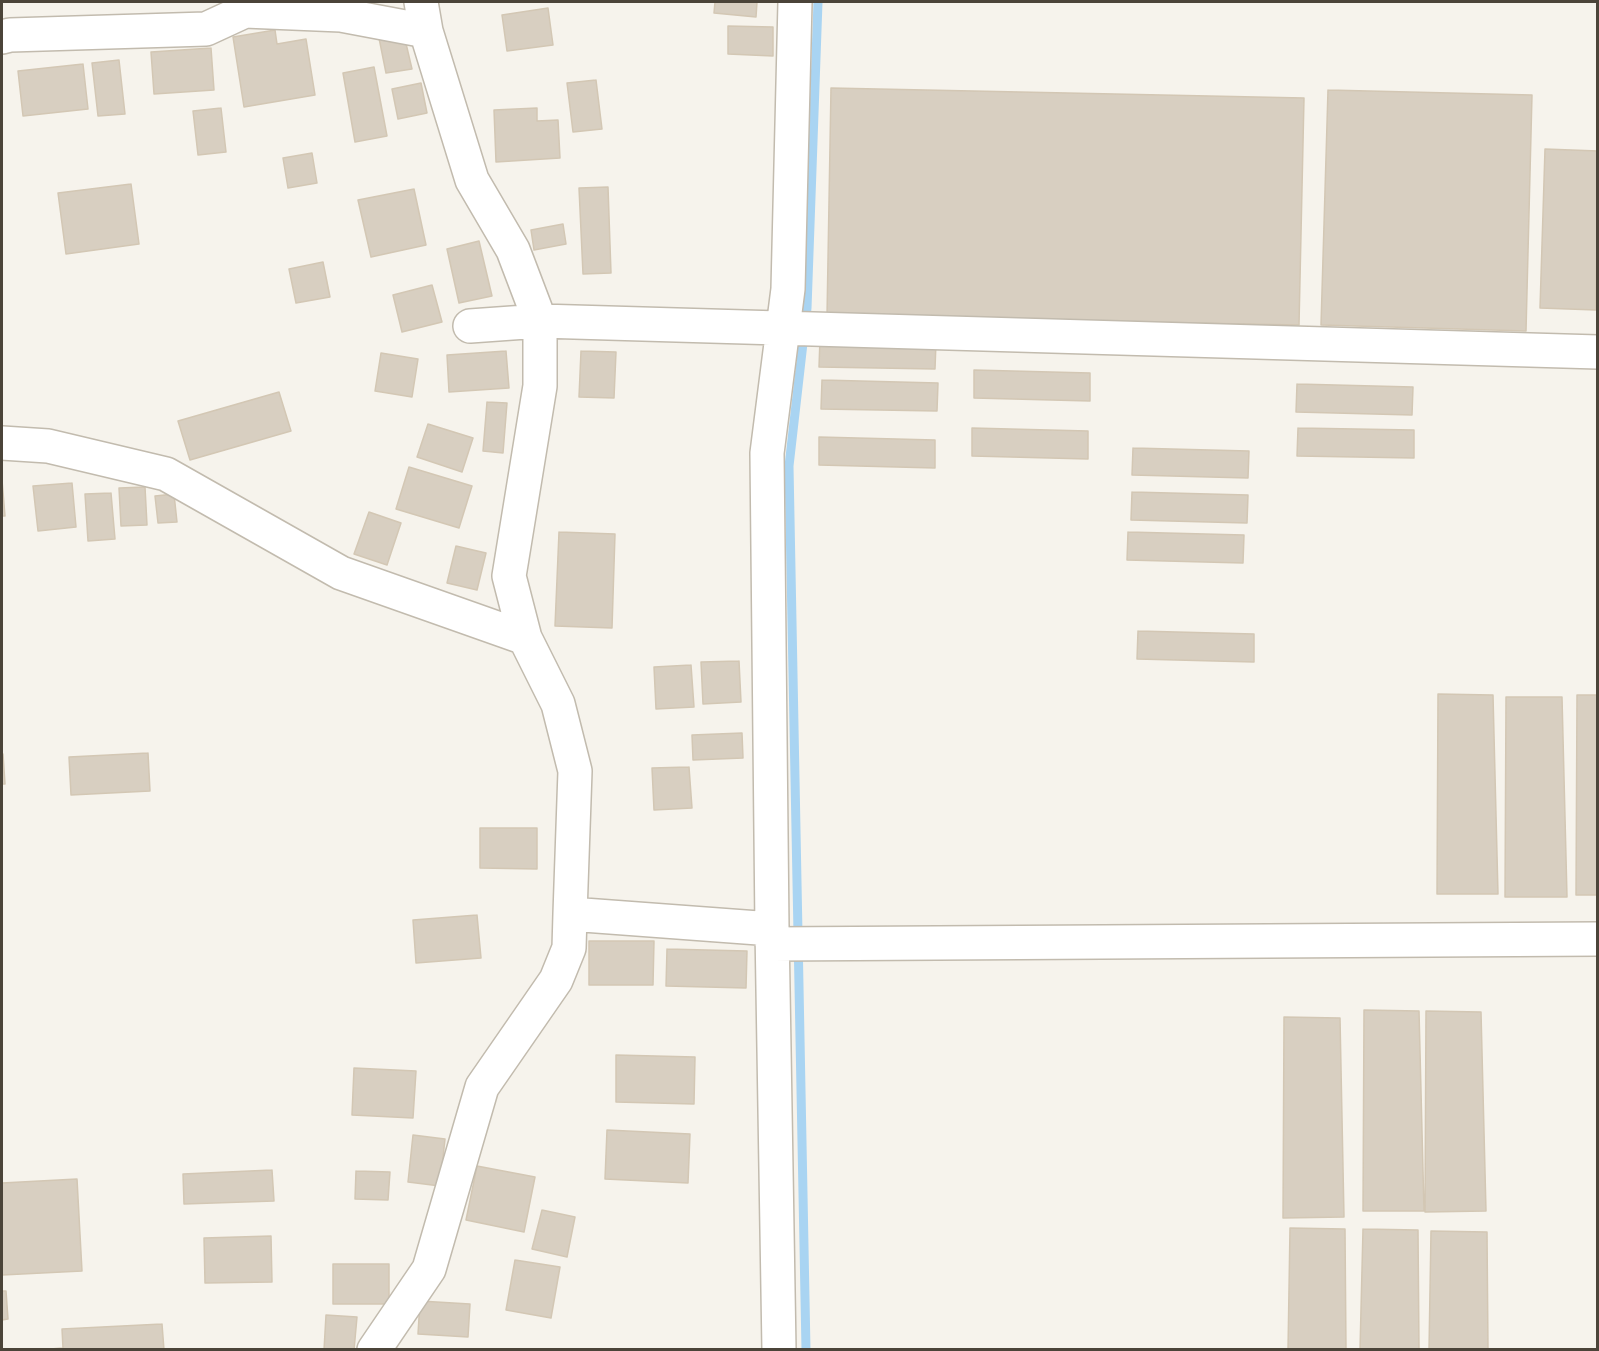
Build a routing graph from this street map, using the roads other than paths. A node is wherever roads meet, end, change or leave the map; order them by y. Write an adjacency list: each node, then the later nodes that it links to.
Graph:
1 (795, 2): 6 (street)
2 (424, 16): 3 (street); 4 (street)
3 (2, 37)
4 (540, 321): 5 (street); 6 (street); 9 (street)
5 (470, 326)
6 (783, 327): 7 (street); 11 (street)
7 (1598, 352)
8 (2, 443): 9 (street)
9 (525, 638): 10 (street)
10 (570, 914): 11 (street); 13 (street)
11 (772, 936): 12 (street); 14 (street)
12 (1598, 939)
13 (374, 1350)
14 (779, 1350)

